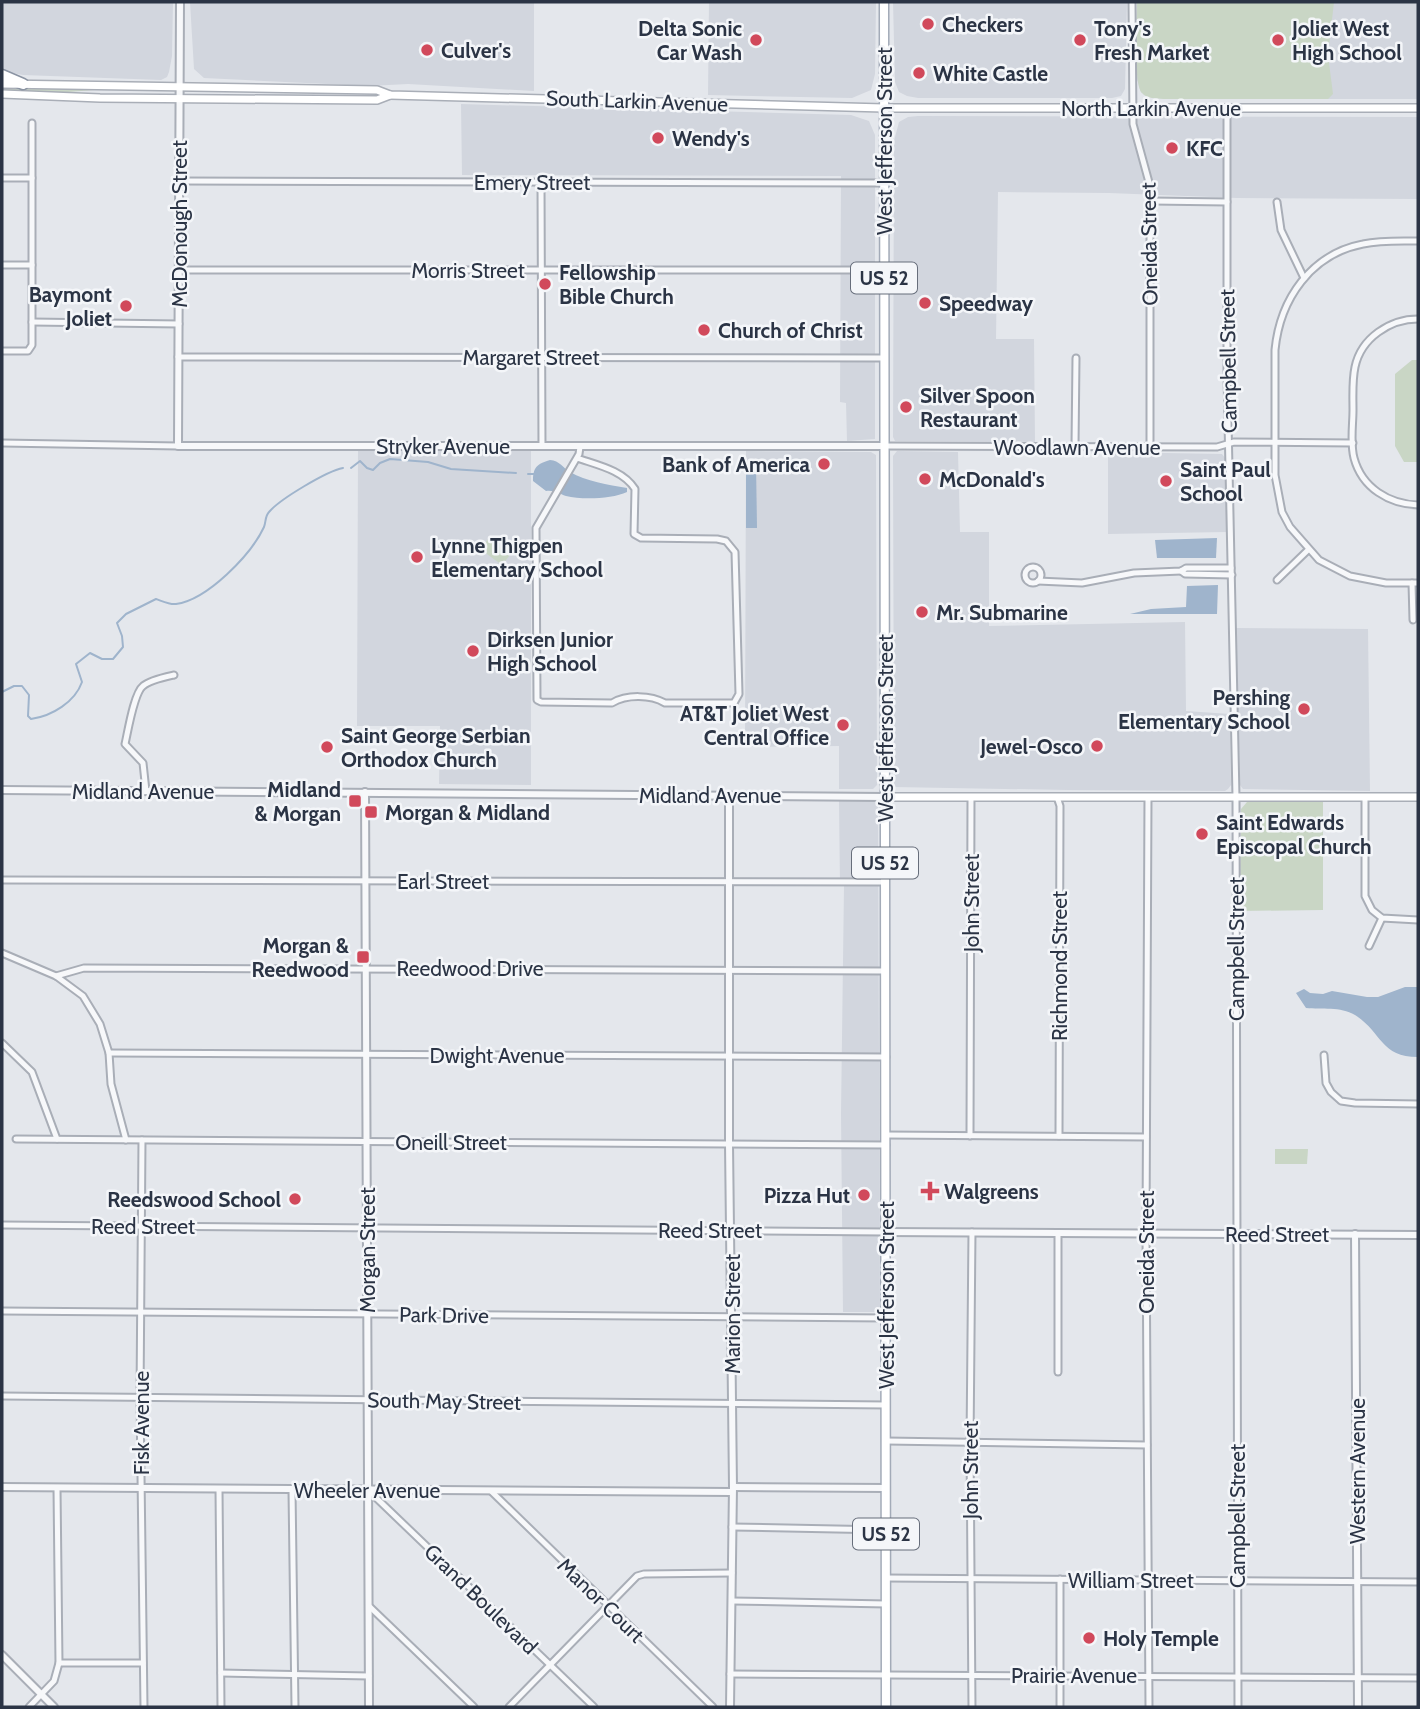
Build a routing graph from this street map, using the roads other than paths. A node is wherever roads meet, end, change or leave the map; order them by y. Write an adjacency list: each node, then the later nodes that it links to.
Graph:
1 (180, 2): 7 (street, McDonough Street)
2 (884, 2): 11 (main road, West Jefferson Street / US 52)
3 (1132, 2): 12 (street, Oneida Street)
4 (2, 75): 6 (highway)
5 (2, 84): 6 (main road, South Larkin Avenue)
6 (23, 84): 7 (main road, South Larkin Avenue)
7 (180, 86): 9 (main road, South Larkin Avenue); 10 (street, McDonough Street)
8 (2, 94): 10 (main road, South Larkin Avenue)
9 (390, 95): 10 (main road, South Larkin Avenue); 11 (main road, South Larkin Avenue)
10 (180, 99): 18 (street, McDonough Street)
11 (884, 108): 12 (main road, North Larkin Avenue); 20 (main road, West Jefferson Street / US 52)
12 (1132, 108): 13 (main road, North Larkin Avenue); 21 (street, Oneida Street)
13 (1227, 108): 14 (main road, North Larkin Avenue); 22 (street, Campbell Street)
14 (1418, 108)
15 (32, 123): 17 (street)
16 (2, 178): 17 (street)
17 (32, 178): 26 (street)
18 (180, 181): 19 (street, Emery Street); 27 (street, McDonough Street)
19 (541, 182): 20 (street, Emery Street); 28 (street)
20 (884, 183): 29 (main road, West Jefferson Street / US 52)
21 (1151, 201): 22 (street); 48 (street, Oneida Street)
22 (1227, 202): 41 (street, Campbell Street)
23 (1277, 202): 30 (street)
24 (1418, 241): 30 (street)
25 (2, 265): 26 (street)
26 (32, 265): 32 (street)
27 (179, 270): 28 (street, Morris Street); 33 (street, McDonough Street)
28 (541, 270): 29 (street, Morris Street); 36 (street)
29 (884, 270): 37 (main road, West Jefferson Street / US 52)
30 (1304, 278): 39 (street)
31 (1418, 319): 42 (street)
32 (32, 323): 33 (street); 34 (street)
33 (179, 324): 35 (street, McDonough Street)
34 (2, 351)
35 (178, 357): 36 (street, Margaret Street); 43 (street, McDonough Street)
36 (541, 357): 37 (street, Margaret Street); 44 (street)
37 (884, 358): 45 (main road, West Jefferson Street / US 52)
38 (1076, 358): 46 (street)
39 (1276, 442): 41 (street, Woodlawn Avenue); 42 (street, Woodlawn Avenue); 51 (street)
40 (2, 443): 43 (street, Stryker Avenue)
41 (1229, 443): 48 (street, Woodlawn Avenue); 52 (street, Campbell Street)
42 (1353, 443): 50 (street)
43 (178, 446): 44 (street, Stryker Avenue)
44 (542, 446): 47 (street, Stryker Avenue)
45 (884, 446): 46 (street, Woodlawn Avenue); 47 (street, Stryker Avenue); 62 (main road, West Jefferson Street / US 52)
46 (1075, 446): 48 (street, Woodlawn Avenue)
47 (580, 447): 49 (street)
48 (1150, 447)
49 (577, 458): 49 (street)
50 (1418, 505)
51 (1308, 550): 53 (street); 55 (street)
52 (1232, 571): 54 (street); 66 (street, Campbell Street)
53 (1277, 580)
54 (1038, 581)
55 (1415, 583): 56 (street)
56 (1413, 620)
57 (174, 675): 59 (street)
58 (2, 790): 59 (street, Midland Avenue)
59 (146, 791): 60 (street, Midland Avenue)
60 (365, 792): 61 (street, Midland Avenue); 70 (street, Morgan Street)
61 (729, 796): 62 (street, Midland Avenue); 71 (street, Marion Street)
62 (885, 797): 63 (main road, Midland Avenue); 72 (main road, West Jefferson Street / US 52)
63 (971, 797): 64 (main road, Midland Avenue); 89 (street, John Street)
64 (1057, 797): 65 (main road, Midland Avenue); 90 (street, Richmond Street)
65 (1148, 797): 66 (main road, Midland Avenue); 91 (street, Oneida Street)
66 (1236, 797): 67 (main road, Midland Avenue); 107 (street, Campbell Street)
67 (1365, 797): 68 (main road, Midland Avenue); 73 (street)
68 (1418, 797)
69 (2, 880): 70 (street, Earl Street)
70 (366, 881): 71 (street, Earl Street); 77 (street, Morgan Street)
71 (729, 881): 72 (street, Earl Street); 78 (street, Marion Street)
72 (885, 882): 79 (main road, West Jefferson Street / US 52)
73 (1382, 918): 74 (street); 75 (street)
74 (1418, 920)
75 (1369, 946)
76 (2, 953): 80 (street)
77 (366, 967): 78 (street, Reedwood Drive); 80 (street, Reedwood Drive); 83 (street, Morgan Street)
78 (729, 969): 79 (street, Reedwood Drive); 85 (street, Marion Street)
79 (885, 971): 86 (main road, West Jefferson Street / US 52)
80 (56, 976): 82 (street)
81 (2, 1043): 93 (street)
82 (109, 1053): 83 (street, Dwight Avenue); 94 (street)
83 (366, 1055): 85 (street, Dwight Avenue); 96 (street, Morgan Street)
84 (1324, 1055): 87 (street)
85 (729, 1056): 86 (street, Dwight Avenue); 97 (street, Marion Street)
86 (886, 1057): 88 (main road, West Jefferson Street / US 52)
87 (1418, 1104)
88 (886, 1135): 89 (street); 98 (main road, West Jefferson Street / US 52)
89 (970, 1136): 90 (street)
90 (1059, 1136): 91 (street)
91 (1146, 1137): 106 (street, Oneida Street)
92 (16, 1139): 93 (street, Oneill Street)
93 (57, 1139): 94 (street, Oneill Street)
94 (126, 1140): 95 (street, Oneill Street)
95 (142, 1140): 96 (street, Oneill Street); 100 (street, Fisk Avenue)
96 (367, 1142): 97 (street, Oneill Street); 101 (street, Morgan Street)
97 (729, 1144): 98 (street, Oneill Street); 102 (street, Marion Street)
98 (886, 1145): 103 (main road, West Jefferson Street / US 52)
99 (2, 1225): 100 (street, Reed Street)
100 (141, 1226): 101 (street, Reed Street); 111 (street, Fisk Avenue)
101 (367, 1228): 102 (street, Reed Street); 112 (street, Morgan Street)
102 (732, 1229): 103 (street, Reed Street); 113 (street, Marion Street)
103 (886, 1231): 104 (street, Reed Street); 114 (main road, West Jefferson Street / US 52)
104 (972, 1232): 105 (street, Reed Street); 122 (street, John Street)
105 (1058, 1233): 106 (street, Reed Street); 115 (street)
106 (1146, 1233): 107 (street, Reed Street); 123 (street, Oneida Street)
107 (1237, 1234): 108 (street, Reed Street); 140 (street, Campbell Street)
108 (1355, 1234): 109 (street, Reed Street); 141 (street, Western Avenue)
109 (1418, 1235)
110 (2, 1311): 111 (street, Park Drive)
111 (141, 1312): 112 (street, Park Drive); 117 (street, Fisk Avenue)
112 (367, 1314): 113 (street, Park Drive); 118 (street, Morgan Street)
113 (732, 1316): 114 (street, Park Drive); 119 (street, Marion Street)
114 (886, 1318): 120 (main road, West Jefferson Street / US 52)
115 (1058, 1372)
116 (2, 1396): 117 (street, South May Street)
117 (140, 1398): 118 (street, South May Street); 126 (street, Fisk Avenue)
118 (368, 1400): 119 (street, South May Street); 130 (street, Morgan Street)
119 (733, 1403): 120 (street, South May Street); 131 (street, Marion Street)
120 (886, 1405): 121 (main road, West Jefferson Street / US 52)
121 (886, 1441): 122 (street); 127 (main road, West Jefferson Street / US 52)
122 (970, 1443): 123 (street); 137 (street, John Street)
123 (1147, 1445): 139 (street, Oneida Street)
124 (2, 1487): 125 (street, Wheeler Avenue)
125 (57, 1488): 126 (street, Wheeler Avenue); 148 (street)
126 (141, 1488): 128 (street, Wheeler Avenue); 149 (street, Fisk Avenue)
127 (886, 1488): 131 (street, Wheeler Avenue); 134 (main road, West Jefferson Street / US 52)
128 (219, 1489): 129 (street, Wheeler Avenue); 151 (street)
129 (292, 1490): 130 (street, Wheeler Avenue); 152 (street)
130 (368, 1490): 132 (street, Wheeler Avenue); 145 (street, Morgan Street); 150 (street, Grand Boulevard)
131 (733, 1490): 132 (street, Wheeler Avenue); 133 (street, Marion Street)
132 (491, 1491): 146 (street, Manor Court)
133 (732, 1527): 134 (street); 135 (street, Marion Street)
134 (886, 1530): 136 (main road, West Jefferson Street / US 52)
135 (732, 1573): 143 (street, Marion Street); 146 (street)
136 (886, 1578): 137 (street, William Street); 144 (main road, West Jefferson Street / US 52)
137 (971, 1579): 138 (street, William Street); 155 (street, John Street)
138 (1060, 1579): 139 (street, William Street); 156 (street)
139 (1148, 1580): 140 (street, William Street); 158 (street, Oneida Street)
140 (1237, 1581): 141 (street, William Street); 159 (street, Campbell Street)
141 (1358, 1582): 142 (street, William Street); 160 (street, Western Avenue)
142 (1418, 1582)
143 (732, 1601): 144 (street); 153 (street, Marion Street)
144 (886, 1604): 154 (main road, West Jefferson Street / US 52)
145 (369, 1606): 157 (street, Morgan Street); 169 (street)
146 (607, 1606): 150 (street); 172 (street, Manor Court)
147 (2, 1655): 162 (street)
148 (59, 1663): 149 (street); 162 (street)
149 (144, 1663): 165 (street, Fisk Avenue)
150 (549, 1665): 170 (street); 171 (street, Grand Boulevard)
151 (221, 1673): 152 (street); 166 (street)
152 (295, 1674): 157 (street); 167 (street)
153 (730, 1674): 154 (street, Prairie Avenue); 173 (street, Marion Street)
154 (886, 1674): 155 (street, Prairie Avenue); 174 (main road, West Jefferson Street / US 52)
155 (972, 1675): 156 (street, Prairie Avenue); 175 (street, John Street)
156 (1060, 1675): 158 (street, Prairie Avenue); 176 (street)
157 (369, 1676): 168 (street, Morgan Street)
158 (1148, 1676): 159 (street, Prairie Avenue); 177 (street, Oneida Street)
159 (1238, 1677): 160 (street, Prairie Avenue); 178 (street, Campbell Street)
160 (1358, 1678): 161 (street, Prairie Avenue); 179 (street, Western Avenue)
161 (1418, 1678)
162 (41, 1694): 163 (street); 164 (street)
163 (29, 1707)
164 (54, 1707)
165 (144, 1707)
166 (221, 1707)
167 (295, 1707)
168 (369, 1707)
169 (474, 1707)
170 (509, 1707)
171 (594, 1707)
172 (713, 1707)
173 (730, 1707)
174 (887, 1707)
175 (972, 1707)
176 (1060, 1707)
177 (1149, 1707)
178 (1238, 1707)
179 (1358, 1707)

